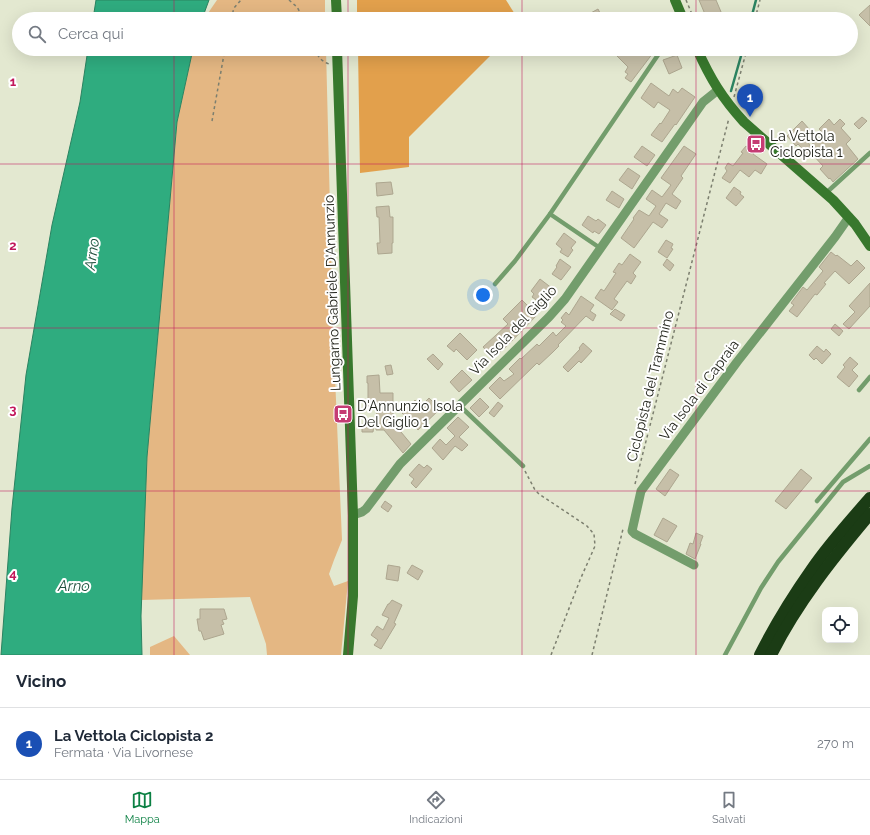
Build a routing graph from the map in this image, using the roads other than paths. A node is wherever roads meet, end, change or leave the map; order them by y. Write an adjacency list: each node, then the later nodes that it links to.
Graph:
1 (336, 0): 3 (main road)
2 (675, 0): 4 (main road)
3 (337, 12)
4 (680, 12)
5 (338, 56): 25 (main road, Lungarno Gabriele D'Annunzio)
6 (657, 56): 11 (lane)
7 (700, 56): 8 (main road)
8 (718, 90): 10 (main road); 14 (street, Via Isola del Giglio)
9 (870, 153): 10 (lane)
10 (826, 192): 12 (main road)
11 (550, 214): 14 (lane); 15 (lane)
12 (849, 217): 13 (main road); 26 (street, Via Isola di Capraia)
13 (870, 246)
14 (600, 248): 18 (street, Via Isola del Giglio)
15 (495, 284)
16 (870, 377): 17 (lane)
17 (858, 390)
18 (460, 406): 20 (lane); 25 (street, Via Isola del Giglio)
19 (870, 439): 23 (lane)
20 (522, 466)
21 (870, 466): 28 (lane)
22 (870, 498): 24 (highway)
23 (817, 501)
24 (865, 515): 29 (highway); 30 (highway)
25 (353, 516): 27 (main road, Lungarno Gabriele D'Annunzio)
26 (694, 565)
27 (348, 655)
28 (725, 655)
29 (760, 655)
30 (771, 655)

